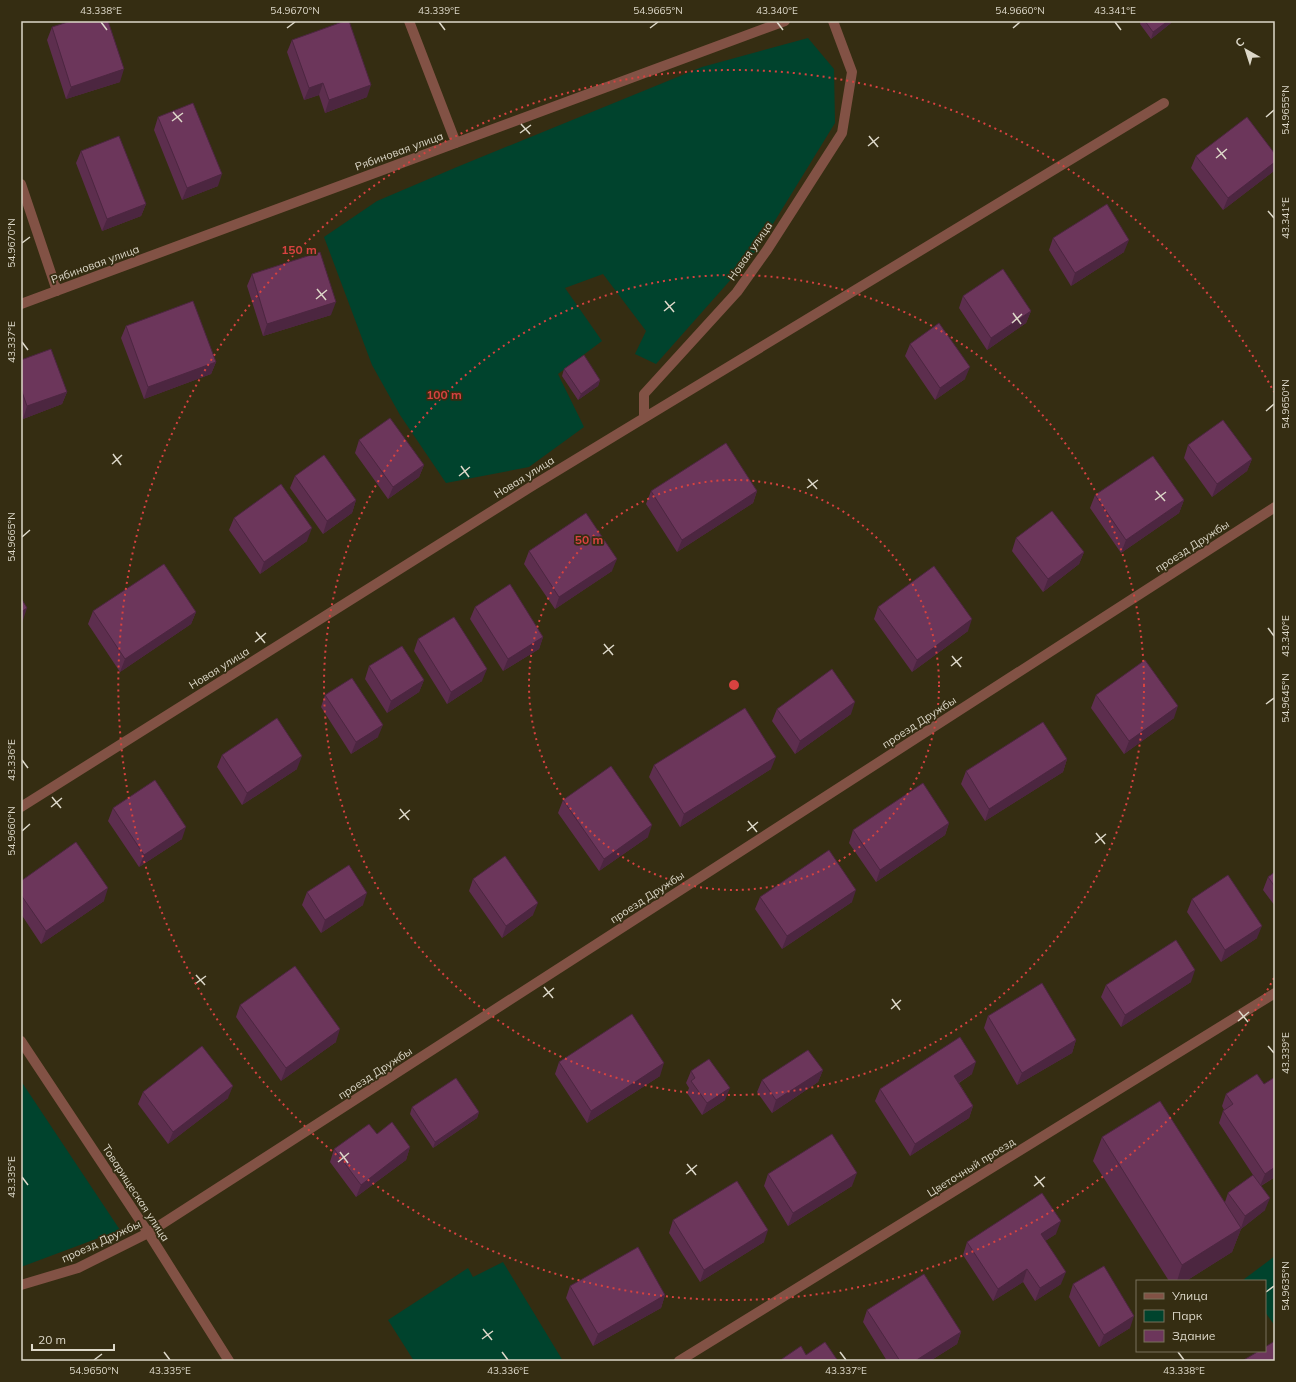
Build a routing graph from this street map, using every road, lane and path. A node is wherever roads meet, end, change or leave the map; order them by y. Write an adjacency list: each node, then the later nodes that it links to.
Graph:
1 (410, 21): 5 (street)
2 (785, 21): 5 (street, Рябиновая улица)
3 (834, 21): 9 (street, Новая улица)
4 (1164, 103): 9 (street)
5 (456, 143): 7 (street, Рябиновая улица)
6 (21, 184): 7 (street)
7 (57, 291): 8 (street, Рябиновая улица)
8 (21, 304)
9 (644, 418): 11 (street, Новая улица)
10 (1275, 507): 14 (street, проезд Дружбы)
11 (21, 807)
12 (1275, 993): 17 (street, Цветочный проезд)
13 (21, 1041): 14 (street, Товарищеская улица)
14 (148, 1233): 15 (street, проезд Дружбы); 16 (street, Товарищеская улица)
15 (21, 1285)
16 (229, 1361)
17 (679, 1361)

